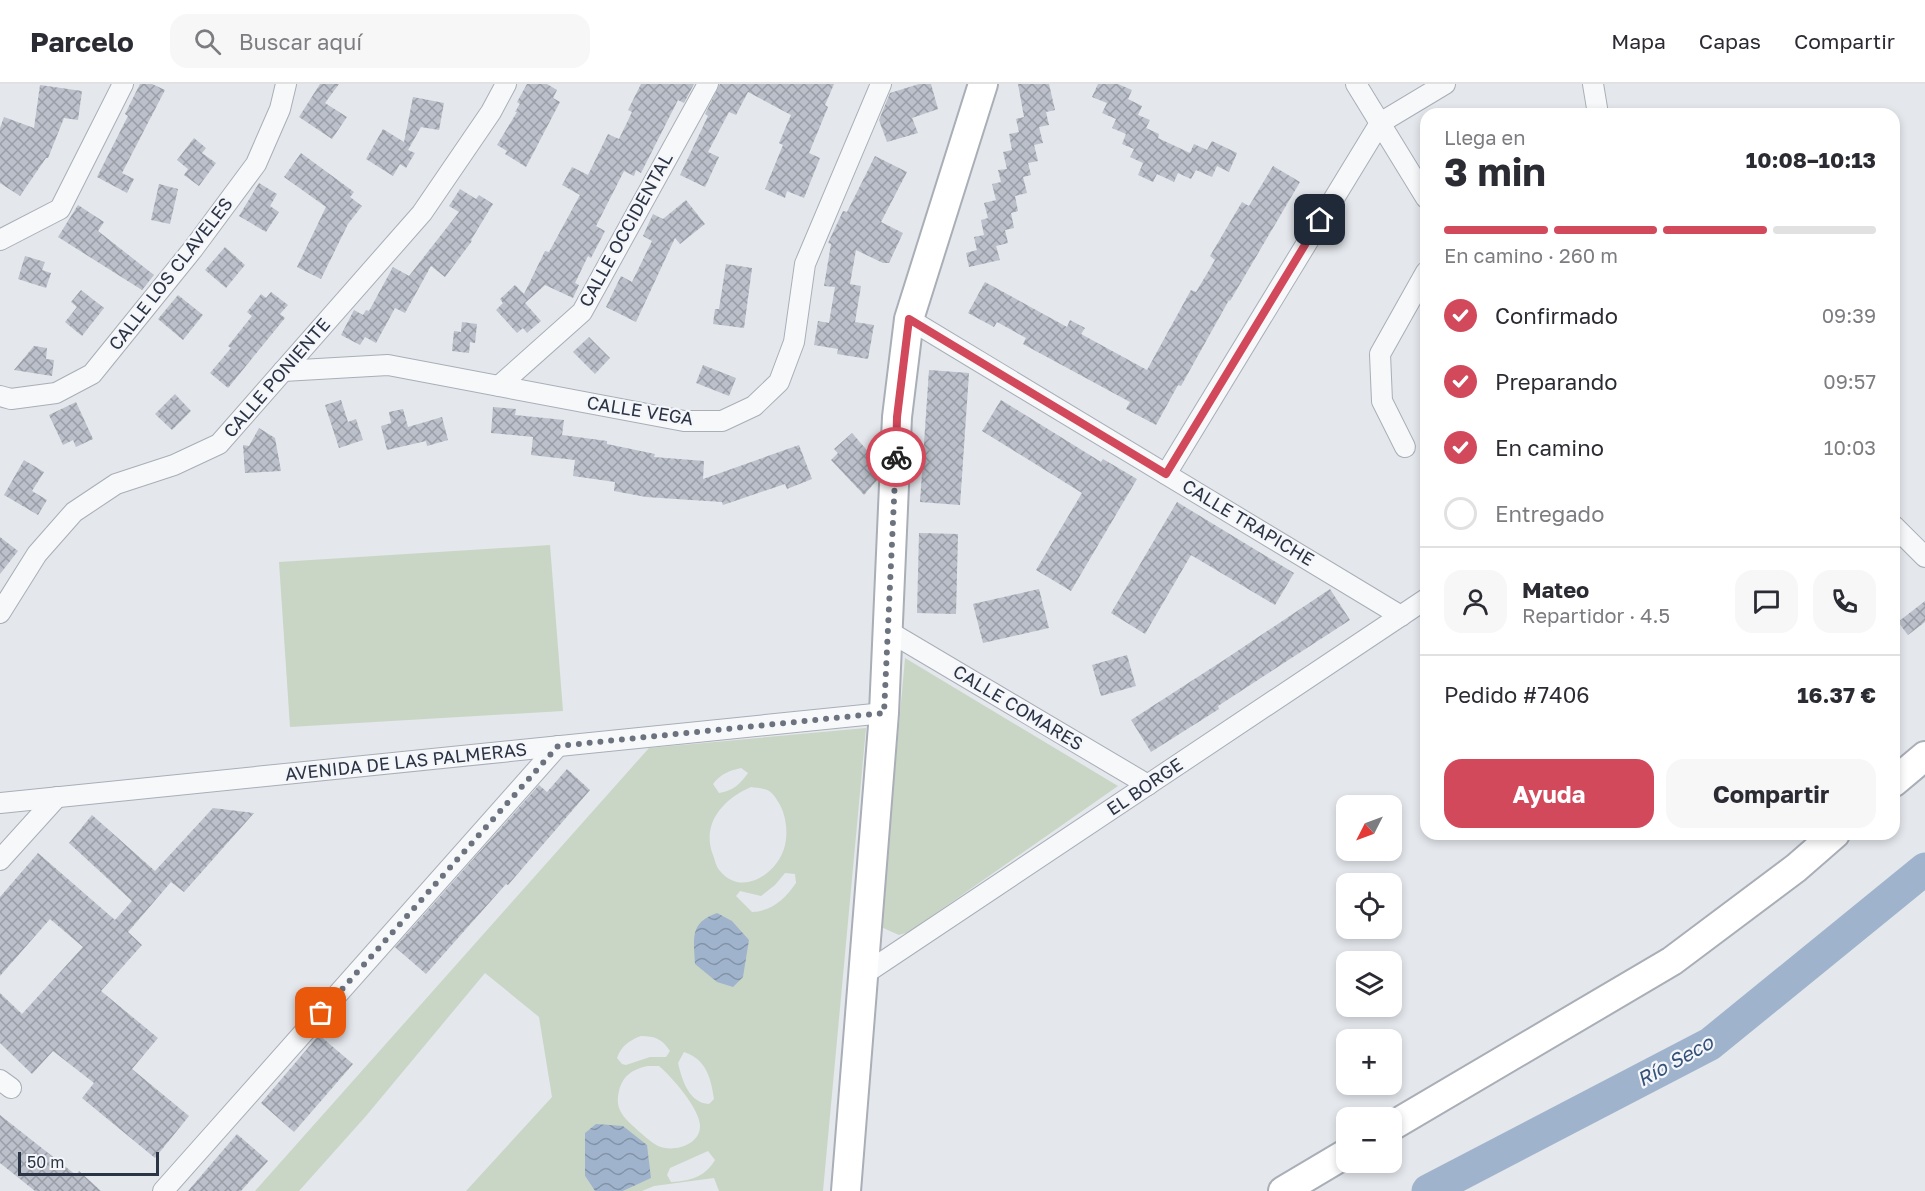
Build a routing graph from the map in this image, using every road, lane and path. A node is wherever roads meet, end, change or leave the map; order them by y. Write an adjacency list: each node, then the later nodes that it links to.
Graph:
1 (123, 84): 13 (street)
2 (286, 84): 18 (street, CALLE LOS CLAVELES)
3 (506, 84): 16 (street, CALLE PONIENTE)
4 (708, 84): 17 (street, CALLE OCCIDENTAL)
5 (881, 84): 17 (street, CALLE VEGA)
6 (983, 84): 15 (street)
7 (1356, 84): 11 (street)
8 (1445, 84): 11 (street)
9 (1593, 84): 10 (street)
10 (1598, 108)
11 (1380, 123): 12 (street); 20 (street)
12 (1420, 188)
13 (0, 240)
14 (1420, 283): 19 (street)
15 (909, 319): 20 (street, CALLE TRAPICHE); 26 (street)
16 (283, 371): 17 (street, CALLE VEGA); 24 (street, CALLE PONIENTE)
17 (499, 386)
18 (0, 396)
19 (1405, 447)
20 (1166, 474): 25 (street, CALLE TRAPICHE)
21 (1900, 532): 22 (street)
22 (1925, 557)
23 (1420, 603): 25 (street, EL BORGE)
24 (0, 613)
25 (1401, 616): 31 (street, EL BORGE)
26 (888, 631): 27 (street); 31 (street, CALLE COMARES)
27 (884, 713): 28 (street, AVENIDA DE LAS PALMERAS); 36 (street)
28 (558, 746): 32 (street, AVENIDA DE LAS PALMERAS); 39 (street)
29 (1925, 756): 30 (street)
30 (1900, 777)
31 (1148, 785): 36 (street, EL BORGE)
32 (57, 797): 33 (street, AVENIDA DE LAS PALMERAS); 35 (street)
33 (0, 803)
34 (1828, 840): 37 (street)
35 (0, 860)
36 (863, 975): 40 (street)
37 (1402, 1120)
38 (1336, 1160): 41 (street)
39 (163, 1191)
40 (846, 1191)
41 (1283, 1191)

